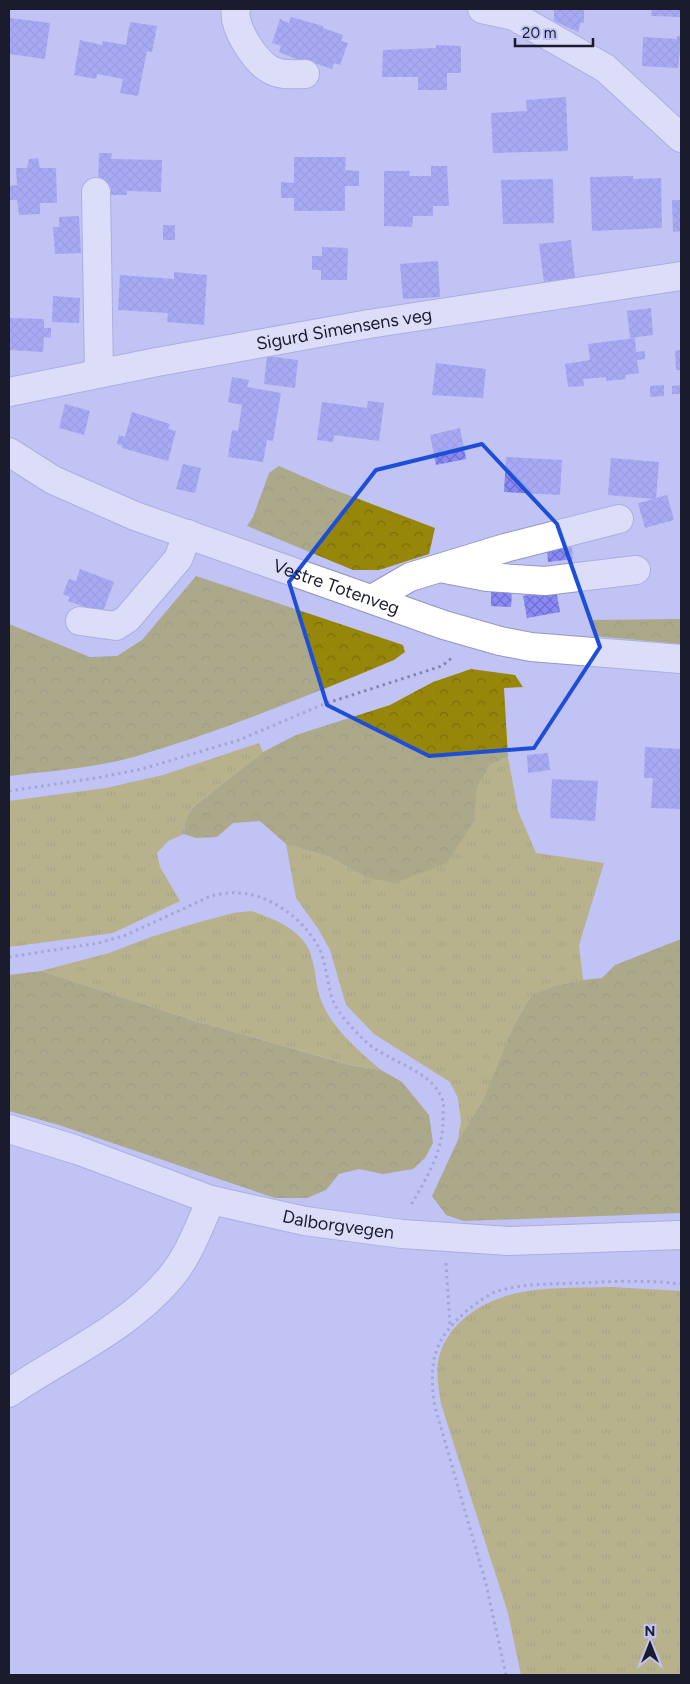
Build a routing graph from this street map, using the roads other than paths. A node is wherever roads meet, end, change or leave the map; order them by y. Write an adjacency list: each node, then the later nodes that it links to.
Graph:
1 (236, 9): 3 (street)
2 (482, 9): 4 (street)
3 (305, 74)
4 (681, 138)
5 (96, 192): 7 (street)
6 (681, 276): 7 (street, Sigurd Simensens veg)
7 (99, 373): 8 (street, Sigurd Simensens veg)
8 (9, 392)
9 (9, 452): 11 (street, Vestre Totenveg)
10 (618, 519): 12 (street)
11 (188, 534): 14 (street, Vestre Totenveg); 15 (street)
12 (442, 568): 13 (street); 14 (street)
13 (636, 570)
14 (372, 599): 16 (street, Vestre Totenveg)
15 (80, 621)
16 (681, 659)
17 (9, 1129): 18 (street, Dalborgvegen)
18 (211, 1200): 19 (street, Dalborgvegen); 20 (street)
19 (681, 1234)
20 (9, 1393)

